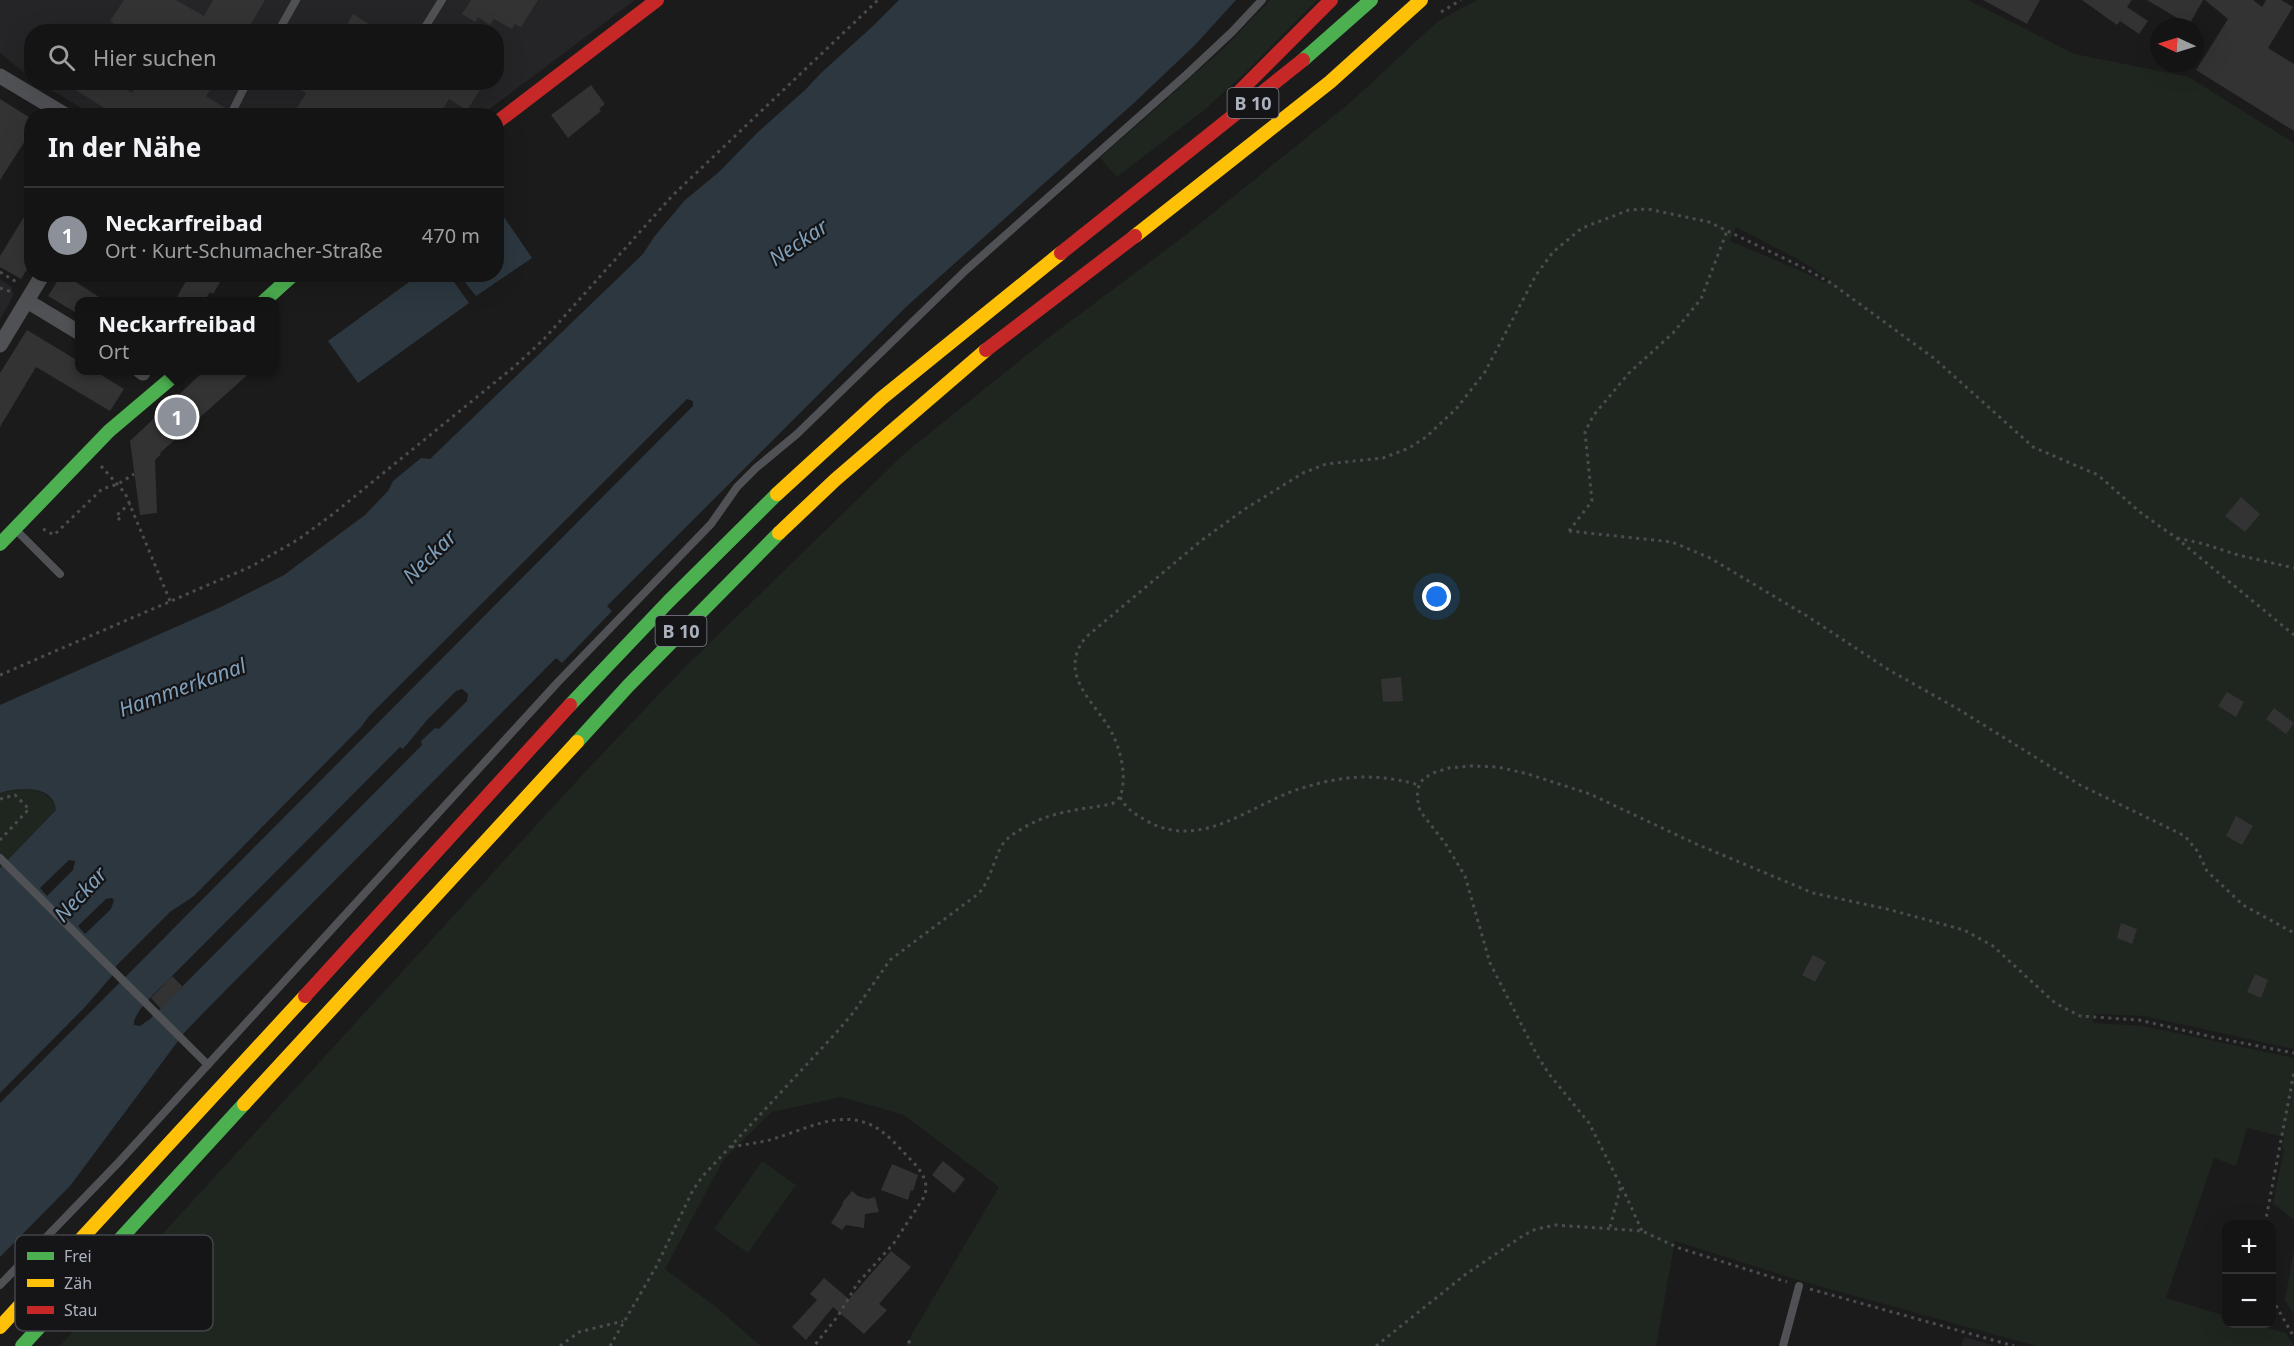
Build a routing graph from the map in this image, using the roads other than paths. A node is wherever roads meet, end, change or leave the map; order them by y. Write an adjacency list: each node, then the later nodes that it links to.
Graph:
1 (296, 0): 8 (lane)
2 (441, 0): 9 (lane)
3 (657, 0): 14 (main road)
4 (1262, 0): 27 (lane)
5 (1331, 0): 15 (main road)
6 (1371, 0): 15 (main road, B 10)
7 (1420, 0): 30 (main road, B 10)
8 (282, 24)
9 (427, 24)
10 (0, 76): 12 (street)
11 (243, 90): 13 (lane)
12 (54, 108)
13 (234, 108)
14 (504, 117)
15 (1130, 200): 29 (main road, B 10)
16 (38, 282): 18 (street)
17 (285, 282): 19 (main road)
18 (30, 296): 20 (street); 21 (street)
19 (269, 297)
20 (75, 329)
21 (0, 345)
22 (174, 375): 23 (main road)
23 (15, 528): 24 (main road); 25 (lane)
24 (0, 544)
25 (60, 574)
26 (0, 858): 27 (lane)
27 (208, 1065): 28 (lane)
28 (48, 1235)
29 (87, 1235)
30 (124, 1235)
31 (15, 1269): 32 (lane)
32 (0, 1285)
33 (1799, 1286): 38 (lane)
34 (15, 1311): 35 (main road, B 10)
35 (0, 1327)
36 (36, 1331): 37 (main road, B 10)
37 (22, 1346)
38 (1783, 1346)

